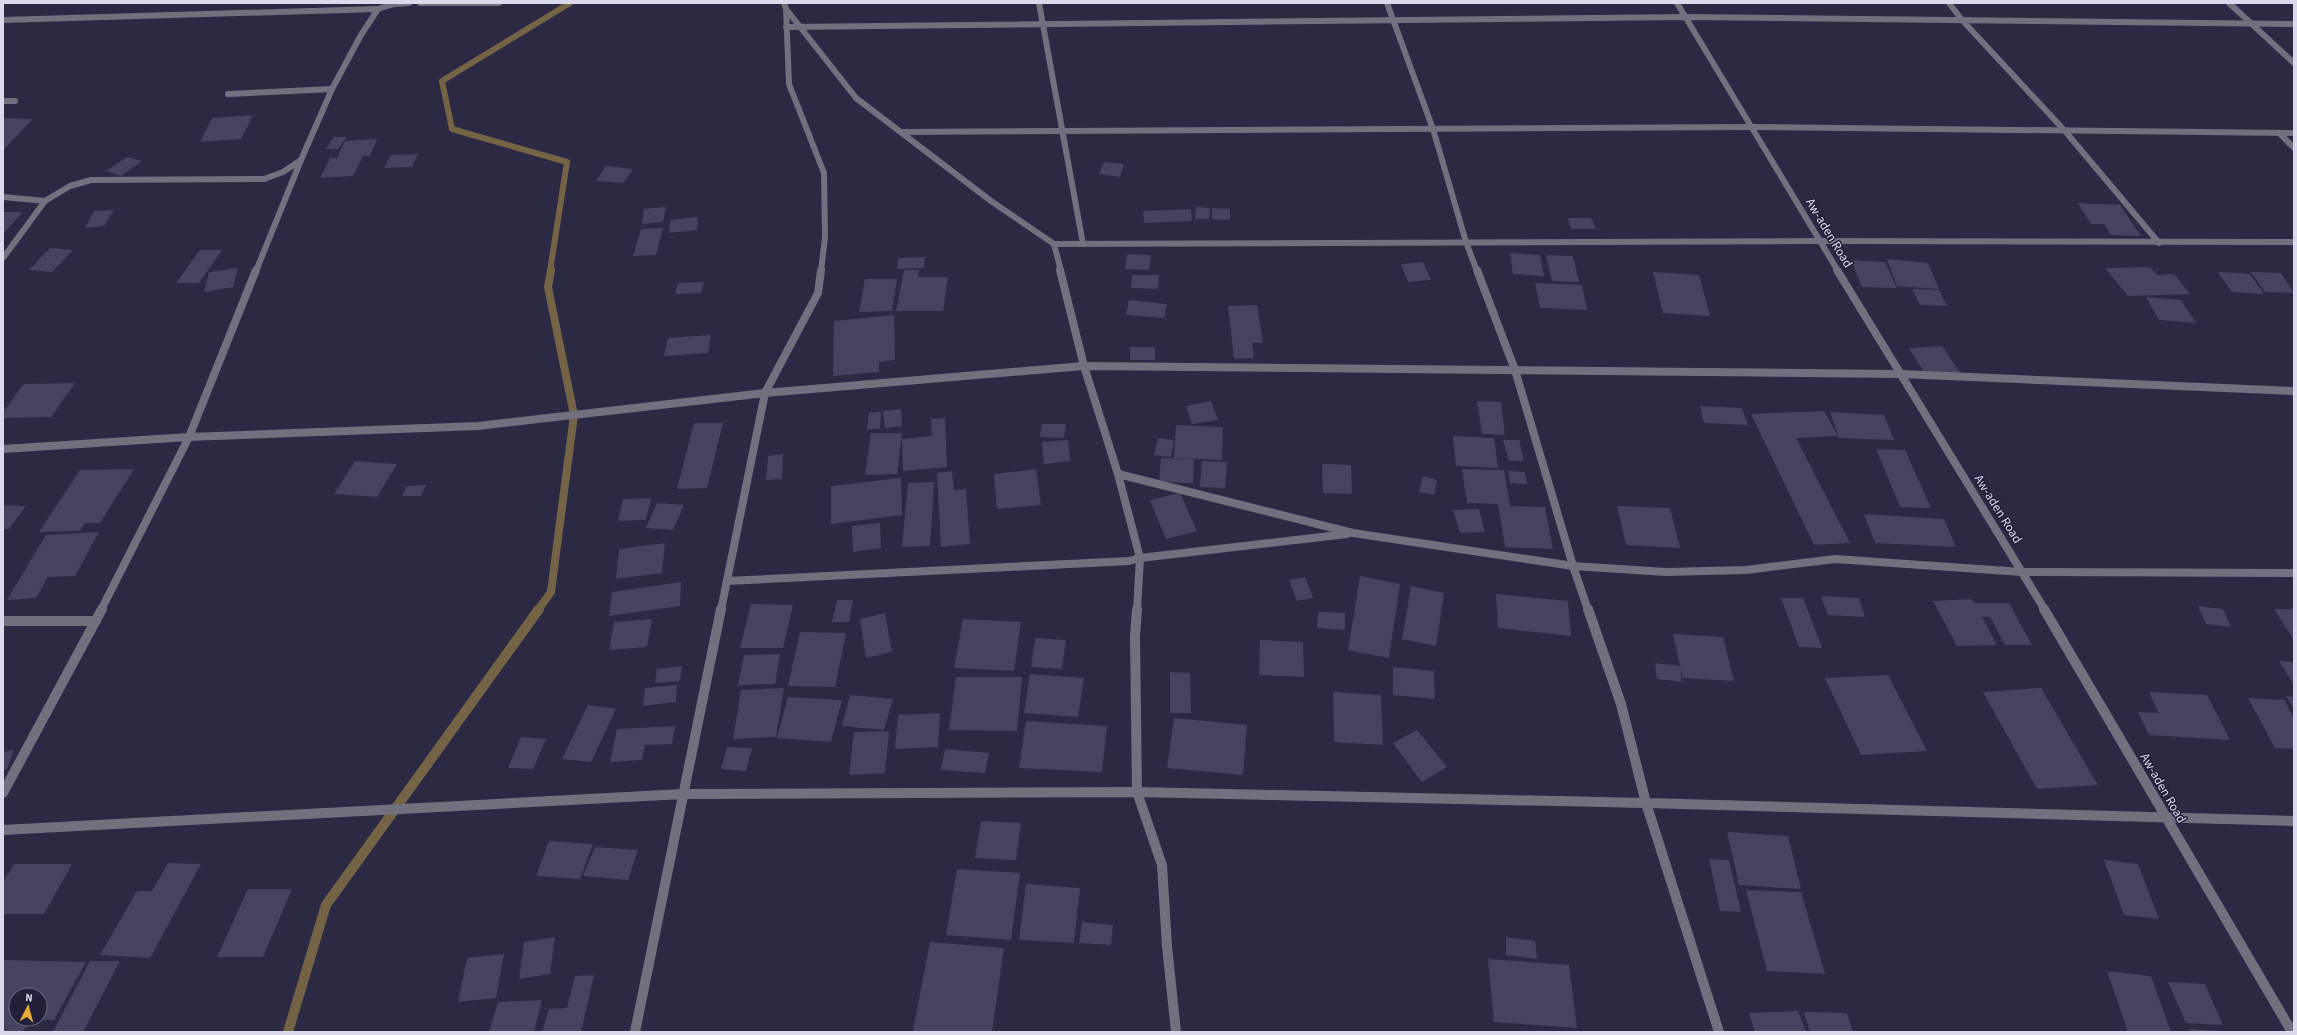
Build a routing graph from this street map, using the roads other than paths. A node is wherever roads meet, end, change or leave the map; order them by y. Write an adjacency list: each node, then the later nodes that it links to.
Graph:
1 (408, 3): 10 (street)
2 (420, 3): 3 (street)
3 (499, 3)
4 (1039, 3): 15 (street)
5 (1387, 3): 13 (street)
6 (1677, 3): 11 (street, Aw-aden Road)
7 (1949, 3): 14 (street)
8 (2229, 3): 16 (street)
9 (785, 6): 18 (street); 19 (street)
10 (378, 9): 12 (street); 21 (street)
11 (1686, 17): 13 (street); 14 (street); 25 (street, Aw-aden Road)
12 (3, 20)
13 (1392, 20): 15 (street); 26 (street)
14 (1962, 20): 16 (street); 28 (street)
15 (1044, 24): 19 (street); 27 (street)
16 (2251, 24): 17 (street); 20 (street)
17 (2294, 24)
18 (786, 27): 19 (street); 47 (street)
19 (800, 27): 29 (street)
20 (2294, 63)
21 (332, 89): 22 (street); 33 (street)
22 (228, 94)
23 (3, 101): 24 (street)
24 (15, 101)
25 (1751, 127): 26 (street); 28 (street); 36 (street, Aw-aden Road)
26 (1433, 129): 27 (street); 37 (street)
27 (1062, 131): 29 (street); 41 (street)
28 (2066, 131): 30 (street); 39 (street)
29 (902, 132): 40 (street)
30 (2279, 133): 31 (street); 32 (street)
31 (2294, 133)
32 (2294, 148)
33 (301, 160): 35 (street); 48 (street)
34 (3, 197): 35 (street)
35 (45, 201): 42 (street)
36 (1819, 241): 37 (street); 39 (street); 45 (street, Aw-aden Road)
37 (1466, 242): 41 (street); 44 (street)
38 (2294, 242): 39 (street)
39 (2159, 243)
40 (1054, 244): 41 (street); 43 (street)
41 (1083, 244)
42 (3, 258)
43 (1084, 366): 44 (street); 47 (street); 50 (street)
44 (1515, 370): 45 (street); 53 (street)
45 (1900, 374): 46 (street); 54 (street, Aw-aden Road)
46 (2294, 391)
47 (765, 393): 48 (street); 56 (street)
48 (189, 437): 49 (street); 58 (street)
49 (3, 448)
50 (1118, 474): 51 (street); 52 (street)
51 (1353, 533): 52 (street); 53 (street)
52 (1140, 558): 56 (street); 59 (street)
53 (1573, 566): 54 (street); 62 (street)
54 (2022, 572): 55 (street); 63 (street, Aw-aden Road)
55 (2294, 573)
56 (727, 581): 61 (street)
57 (3, 621): 58 (street)
58 (96, 621): 60 (street)
59 (1137, 792): 61 (street); 62 (street); 67 (street)
60 (3, 793)
61 (683, 794): 65 (street); 66 (street)
62 (1646, 803): 63 (street); 68 (street)
63 (2166, 819): 64 (street); 69 (street, Aw-aden Road)
64 (2294, 821)
65 (3, 830)
66 (635, 1032)
67 (1176, 1032)
68 (1719, 1032)
69 (2292, 1032)

